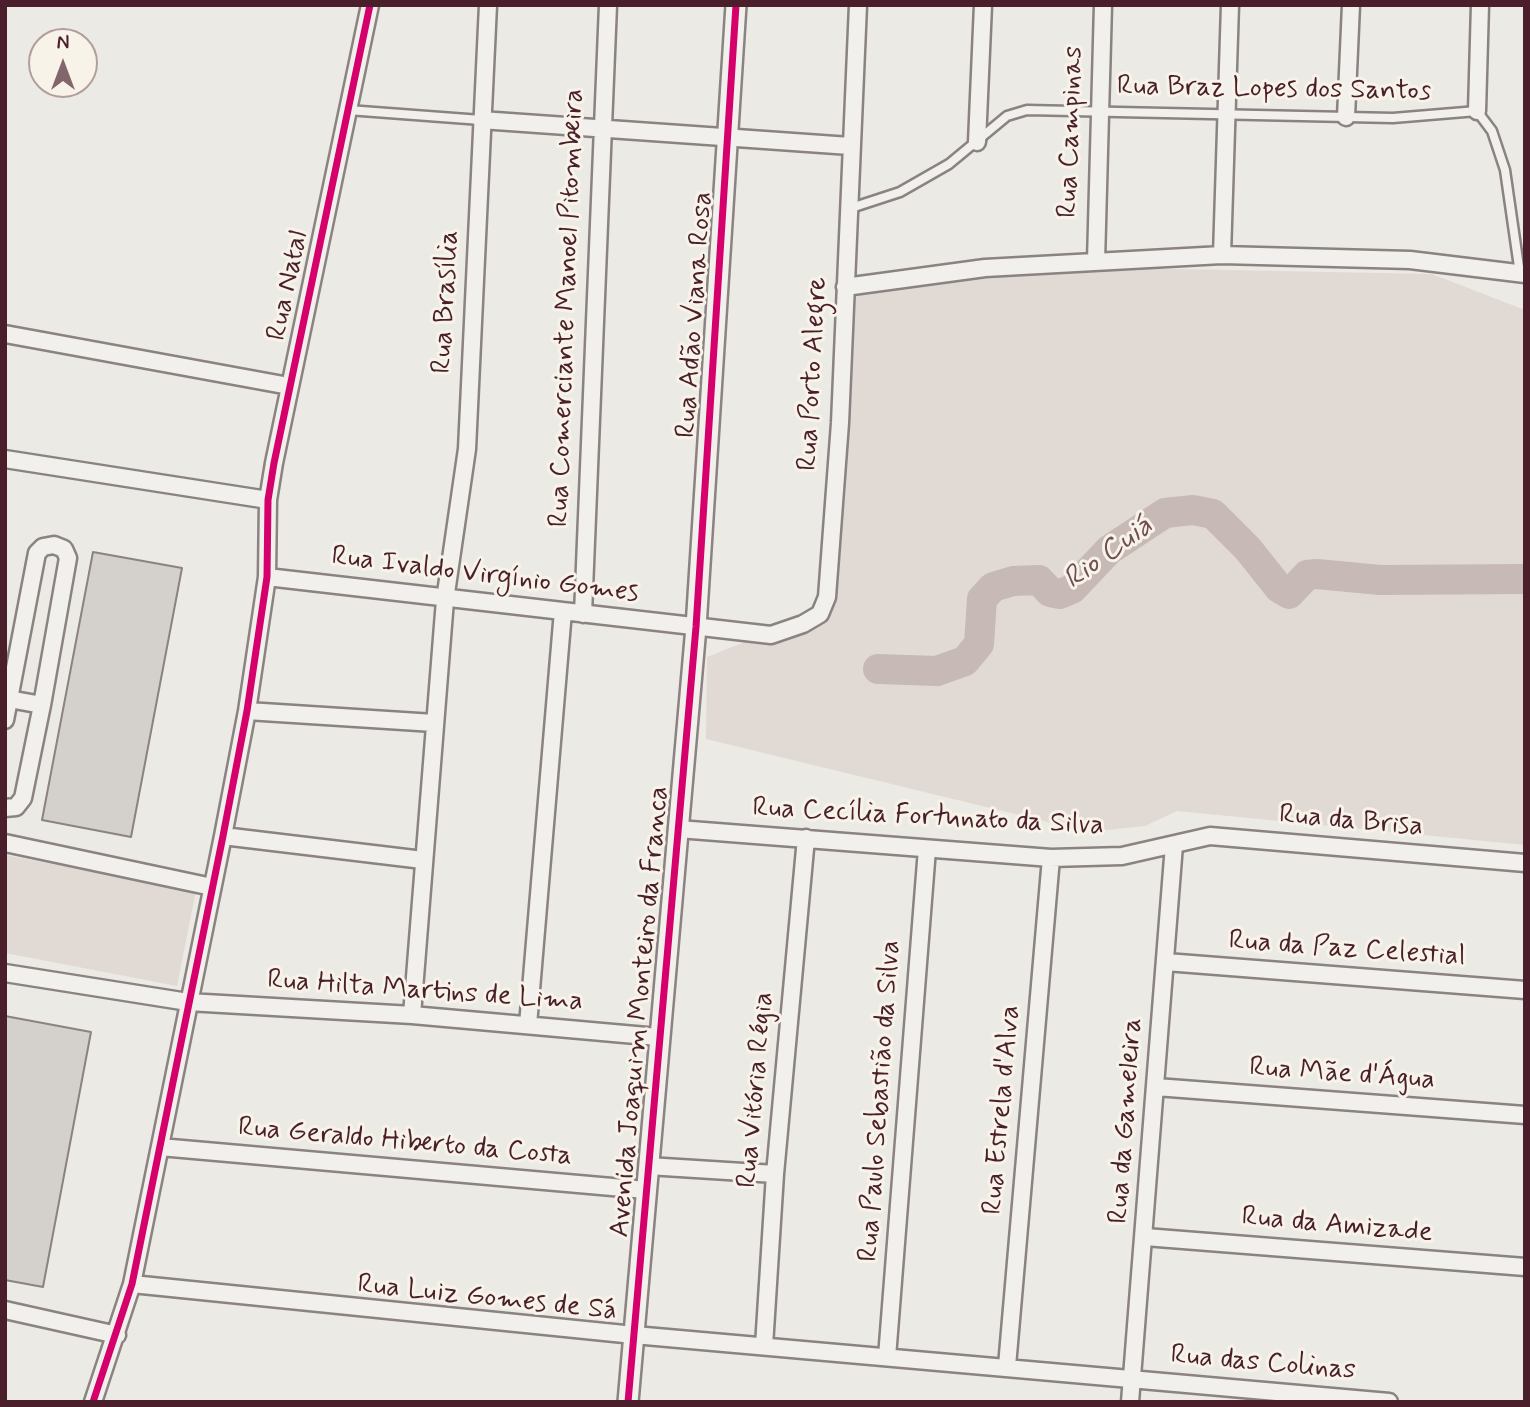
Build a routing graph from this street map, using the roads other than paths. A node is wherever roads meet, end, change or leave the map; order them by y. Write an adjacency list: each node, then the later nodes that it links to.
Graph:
1 (370, 5): 11 (street, Rua Natal)
2 (488, 5): 16 (street, Rua Brasília)
3 (608, 5): 17 (street, Rua Comerciante Manoel Pitombeira)
4 (736, 5): 18 (street, Rua Adão Viana Rosa)
5 (858, 5): 20 (street, Rua Porto Alegre)
6 (983, 5): 19 (street)
7 (1103, 5): 12 (street, Rua Campinas)
8 (1230, 5): 14 (street)
9 (1351, 5): 15 (street)
10 (1480, 5): 13 (street)
11 (348, 110): 16 (lane); 27 (street, Rua Natal)
12 (1098, 110): 14 (lane, Rua Braz Lopes dos Santos); 19 (lane, Rua Braz Lopes dos Santos); 23 (street, Rua Campinas)
13 (1477, 111): 15 (lane, Rua Braz Lopes dos Santos); 24 (lane)
14 (1227, 114): 15 (lane, Rua Braz Lopes dos Santos); 22 (street)
15 (1346, 117)
16 (481, 120): 17 (street); 31 (street, Rua Brasília)
17 (601, 128): 18 (street); 33 (street, Rua Comerciante Manoel Pitombeira)
18 (729, 138): 20 (street); 34 (street, Rua Adão Viana Rosa)
19 (976, 142): 21 (lane, Rua Braz Lopes dos Santos)
20 (850, 146): 21 (street, Rua Porto Alegre)
21 (848, 209): 25 (street, Rua Porto Alegre)
22 (1222, 255): 23 (street); 24 (street)
23 (1096, 261): 25 (street)
24 (1522, 274)
25 (845, 287): 34 (street, Rua Porto Alegre)
26 (5, 334): 27 (street)
27 (289, 386): 29 (street, Rua Natal)
28 (5, 458): 29 (street)
29 (268, 500): 30 (street, Rua Natal)
30 (267, 577): 31 (street, Rua Ivaldo Virgínio Gomes); 37 (street, Rua Natal)
31 (445, 600): 32 (street, Rua Ivaldo Virgínio Gomes); 39 (street, Rua Brasília)
32 (563, 611): 33 (street, Rua Ivaldo Virgínio Gomes); 56 (street)
33 (583, 614): 34 (street, Rua Ivaldo Virgínio Gomes)
34 (696, 627): 41 (street, Avenida Joaquim Monteiro da Franca)
35 (9, 699): 36 (street); 36 (street); 38 (street)
36 (42, 705): 40 (street)
37 (247, 711): 39 (street); 42 (street, Rua Natal)
38 (5, 720)
39 (434, 723): 48 (street, Rua Brasília)
40 (5, 809)
41 (678, 829): 43 (street, Rua Cecília Fortunato da Silva); 57 (street, Avenida Joaquim Monteiro da Franca)
42 (223, 836): 48 (street); 50 (street, Rua Natal)
43 (806, 838): 46 (street, Rua Cecília Fortunato da Silva); 62 (street, Rua Vitória Régia)
44 (5, 843): 50 (street)
45 (1174, 845): 47 (street, Rua Cecília Fortunato da Silva); 49 (street, Rua da Brisa); 51 (street, Rua da Gameleira)
46 (927, 849): 47 (street, Rua Cecília Fortunato da Silva); 71 (street, Rua Paulo Sebastião da Silva)
47 (1051, 858): 72 (street, Rua Estrela d'Alva)
48 (423, 860): 55 (street, Rua Brasília)
49 (1525, 863)
50 (212, 887): 54 (street, Rua Natal)
51 (1166, 962): 53 (street, Rua da Paz Celestial); 58 (street, Rua da Gameleira)
52 (5, 973): 54 (street, Rua Hilta Martins de Lima)
53 (1525, 990)
54 (188, 1002): 55 (street, Rua Hilta Martins de Lima); 60 (street, Rua Natal)
55 (412, 1015): 56 (street, Rua Hilta Martins de Lima)
56 (528, 1025): 57 (street, Rua Hilta Martins de Lima)
57 (658, 1037): 61 (street, Avenida Joaquim Monteiro da Franca)
58 (1156, 1087): 59 (street, Rua Mãe d'Água); 64 (street, Rua da Gameleira)
59 (1525, 1115)
60 (160, 1147): 63 (street, Rua Geraldo Hiberto da Costa); 66 (street, Rua Natal)
61 (648, 1166): 62 (street); 63 (street, Avenida Joaquim Monteiro da Franca)
62 (775, 1174): 70 (street, Rua Vitória Régia)
63 (646, 1190): 69 (street, Avenida Joaquim Monteiro da Franca)
64 (1145, 1237): 65 (street, Rua da Amizade); 73 (street, Rua da Gameleira)
65 (1525, 1267)
66 (132, 1284): 68 (street, Rua Natal); 69 (street, Rua Luiz Gomes de Sá)
67 (5, 1310): 68 (street)
68 (117, 1335): 74 (street, Rua Natal)
69 (634, 1335): 70 (street, Rua Luiz Gomes de Sá); 75 (street, Avenida Joaquim Monteiro da Franca)
70 (764, 1346): 71 (street, Rua Luiz Gomes de Sá)
71 (887, 1357): 72 (street, Rua Luiz Gomes de Sá)
72 (1007, 1366): 73 (street, Rua Luiz Gomes de Sá)
73 (1132, 1379): 76 (street, Rua da Gameleira); 77 (street, Rua das Colinas)
74 (93, 1402)
75 (628, 1402)
76 (1130, 1402)
77 (1388, 1402)

